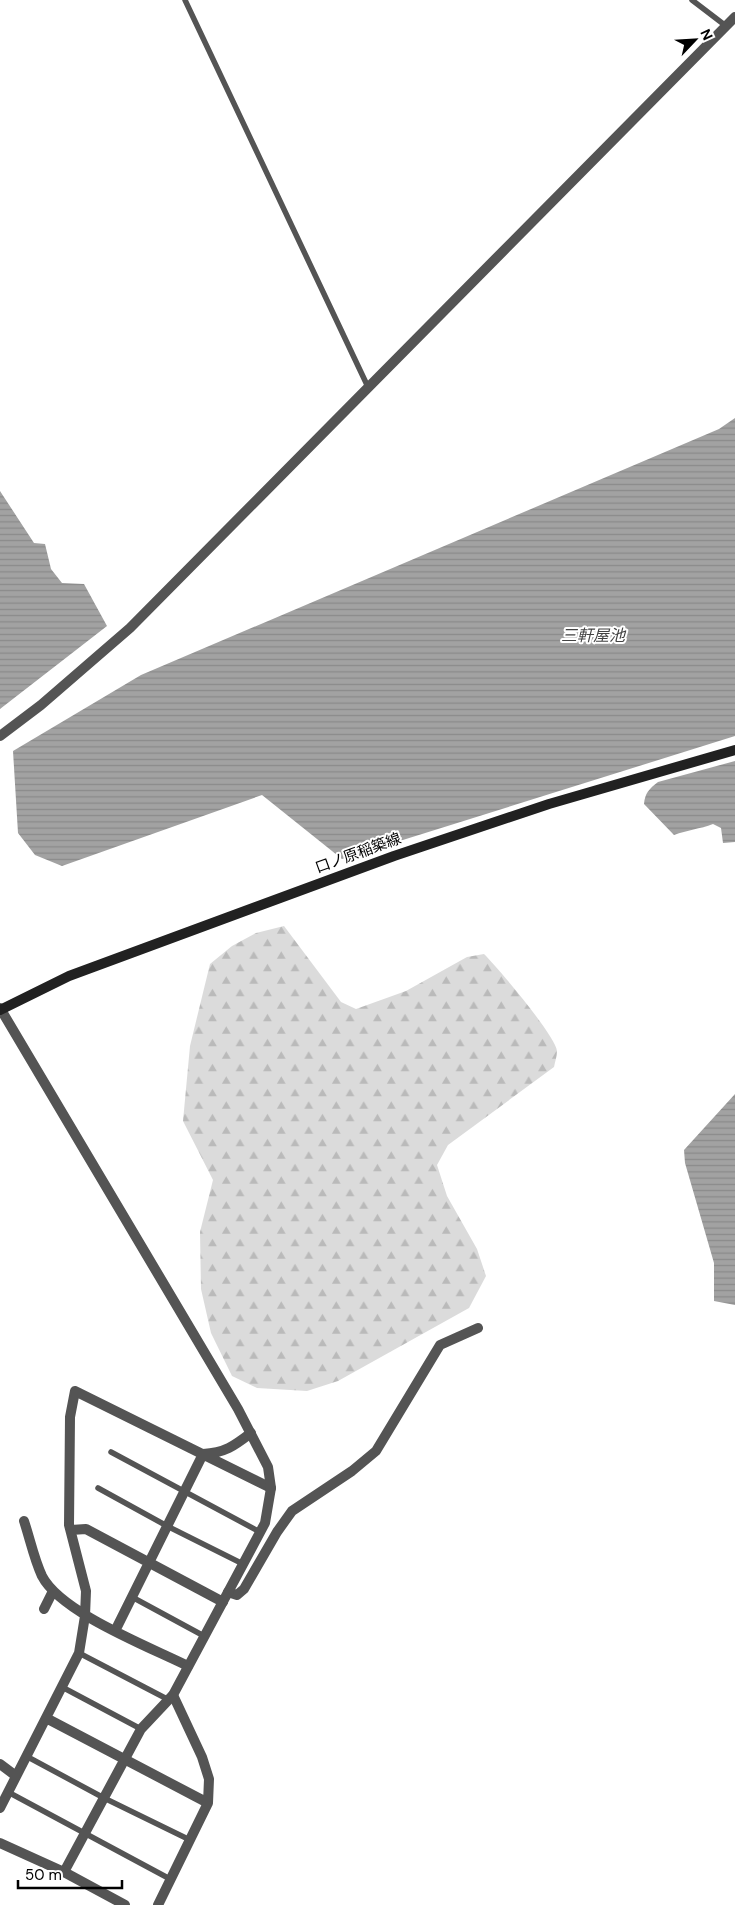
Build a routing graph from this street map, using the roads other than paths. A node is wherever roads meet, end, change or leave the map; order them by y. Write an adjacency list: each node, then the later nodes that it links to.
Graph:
1 (185, 0): 5 (lane)
2 (692, 0): 4 (lane)
3 (735, 17): 4 (street)
4 (726, 26): 5 (street)
5 (368, 387): 6 (street)
6 (0, 736)
7 (735, 750): 8 (main road, 口ノ原稲築線)
8 (1, 1009): 10 (street)
9 (478, 1328): 23 (street)
10 (251, 1433): 12 (street); 14 (street)
11 (111, 1452): 15 (lane)
12 (203, 1454): 14 (street); 15 (street); 18 (street)
13 (98, 1488): 17 (lane)
14 (271, 1488): 19 (street)
15 (184, 1493): 17 (street); 19 (lane)
16 (24, 1521): 22 (street)
17 (168, 1526): 20 (street); 21 (lane)
18 (70, 1530): 20 (street); 27 (street)
19 (260, 1532): 21 (street)
20 (149, 1563): 24 (street); 25 (street)
21 (243, 1564): 23 (street)
22 (53, 1591): 26 (street); 27 (street)
23 (228, 1592): 25 (street)
24 (132, 1597): 28 (street); 29 (lane)
25 (223, 1602): 29 (street)
26 (44, 1609)
27 (86, 1616): 28 (street); 30 (street)
28 (116, 1631): 31 (street)
29 (204, 1636): 31 (street)
30 (79, 1653): 32 (street); 33 (lane)
31 (188, 1666): 33 (street)
32 (62, 1687): 34 (street); 35 (lane)
33 (171, 1697): 35 (street); 42 (street)
34 (46, 1718): 36 (street); 37 (street)
35 (141, 1729): 37 (street)
36 (26, 1756): 39 (street); 41 (lane)
37 (124, 1760): 41 (street); 42 (street)
38 (0, 1764): 39 (street)
39 (16, 1776): 40 (street)
40 (8, 1792): 43 (street); 44 (lane)
41 (104, 1798): 44 (street); 45 (lane)
42 (208, 1803): 45 (street)
43 (0, 1808)
44 (85, 1832): 47 (street); 48 (lane)
45 (190, 1840): 48 (street)
46 (0, 1843): 47 (street)
47 (64, 1872): 49 (street)
48 (170, 1879): 50 (street)
49 (124, 1905)
50 (158, 1905)

